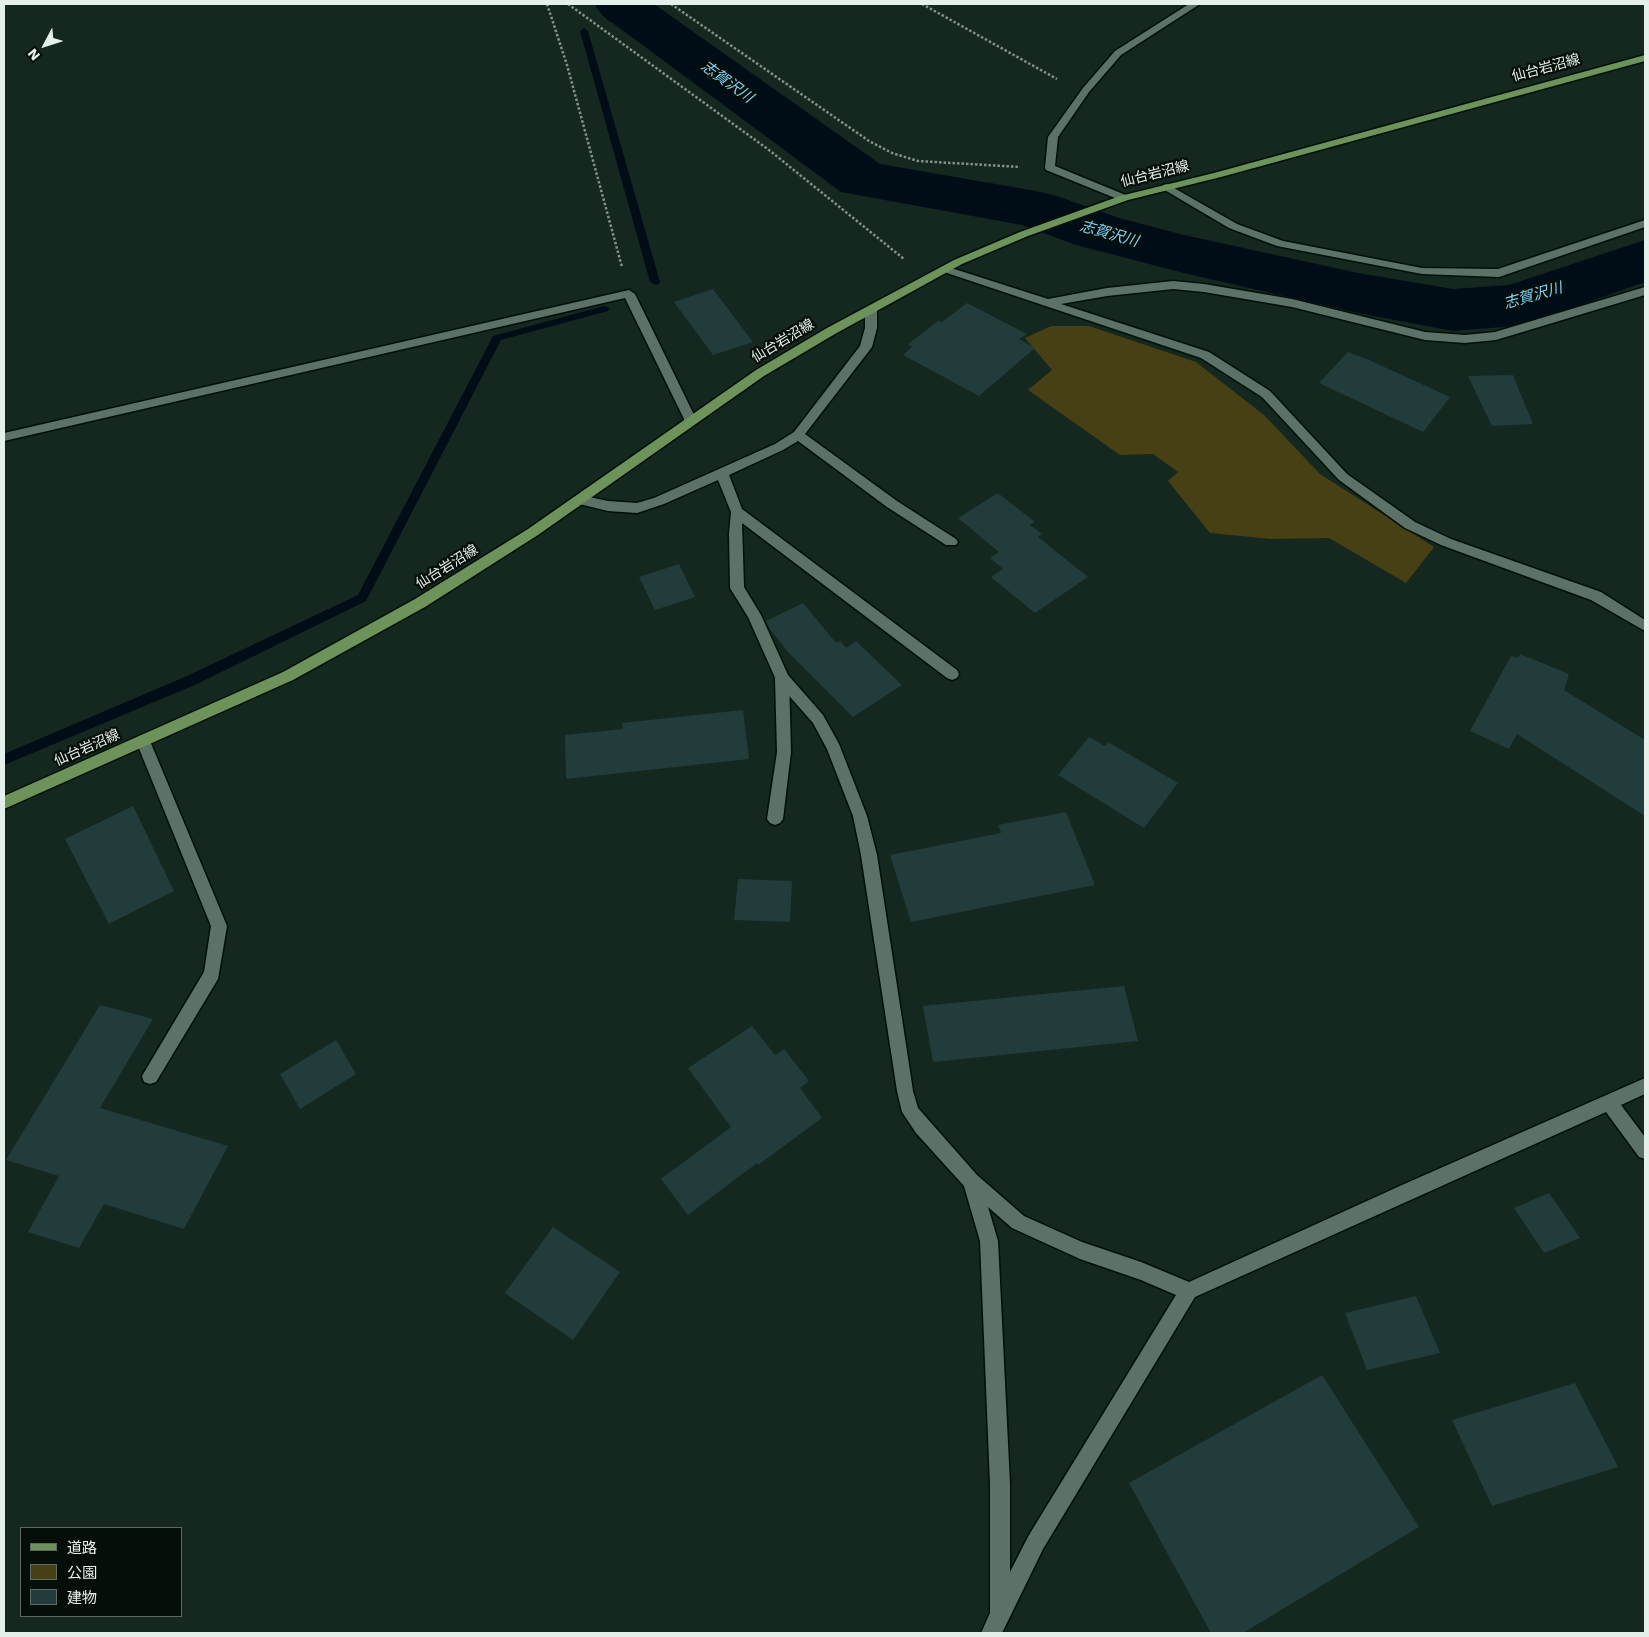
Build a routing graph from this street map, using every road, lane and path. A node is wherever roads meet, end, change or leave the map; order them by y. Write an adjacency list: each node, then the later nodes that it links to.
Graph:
1 (547, 4): 15 (path)
2 (568, 4): 13 (path)
3 (671, 4): 8 (path)
4 (922, 4): 7 (path)
5 (1195, 4): 7 (street)
6 (1645, 58): 9 (main road, 仙台岩沼線)
7 (1086, 90): 8 (street)
8 (1050, 168): 10 (street)
9 (1167, 187): 10 (main road, 仙台岩沼線); 11 (street)
10 (1124, 198): 12 (main road, 仙台岩沼線)
11 (1645, 223)
12 (945, 269): 13 (main road, 仙台岩沼線); 16 (street)
13 (928, 279): 17 (main road, 仙台岩沼線)
14 (1645, 291): 16 (street)
15 (629, 294): 18 (street); 20 (street)
16 (1050, 302): 25 (street)
17 (871, 309): 18 (main road, 仙台岩沼線); 19 (street)
18 (691, 421): 22 (main road, 仙台岩沼線)
19 (798, 436): 21 (street); 24 (street)
20 (4, 437)
21 (722, 473): 22 (street); 23 (street)
22 (580, 500): 28 (main road, 仙台岩沼線)
23 (737, 512): 26 (street); 27 (street)
24 (951, 542)
25 (1645, 626)
26 (952, 674)
27 (782, 678): 30 (street); 35 (street)
28 (143, 741): 29 (main road, 仙台岩沼線); 31 (street)
29 (4, 803)
30 (775, 819)
31 (150, 1076)
32 (1645, 1086): 33 (street)
33 (1609, 1102): 34 (street); 36 (street)
34 (1645, 1151)
35 (971, 1181): 36 (street); 37 (street)
36 (1189, 1291): 37 (street)
37 (996, 1625)

